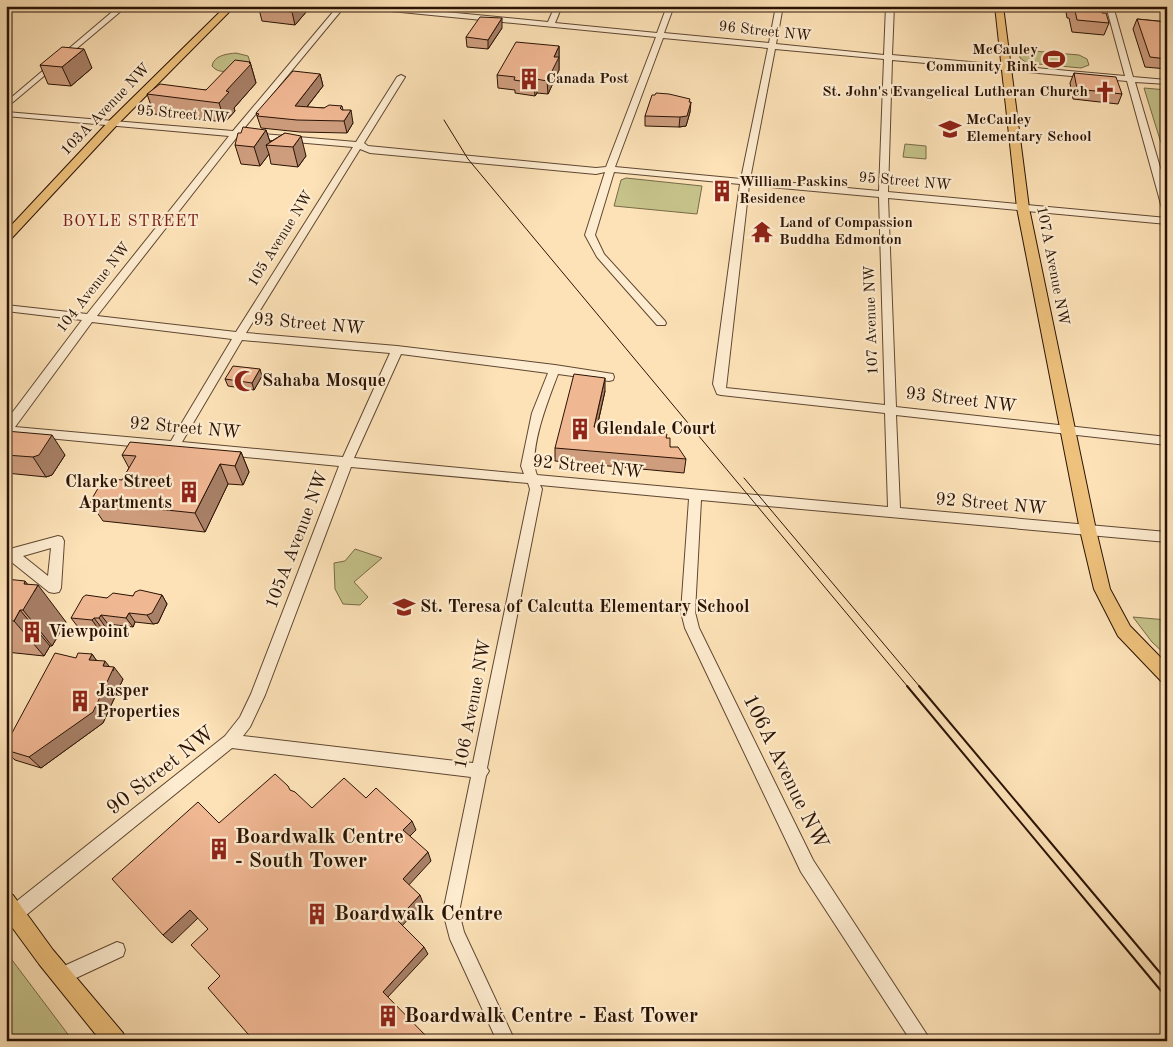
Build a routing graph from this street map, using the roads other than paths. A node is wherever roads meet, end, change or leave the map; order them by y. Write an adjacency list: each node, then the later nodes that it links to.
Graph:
1 (14, 6): 12 (street)
2 (124, 6): 21 (street)
3 (231, 6): 23 (main road, 103A Avenue NW)
4 (342, 6): 24 (street, 104 Avenue NW)
5 (360, 6): 13 (street, 96 Street NW)
6 (559, 6): 13 (street)
7 (671, 6): 14 (street)
8 (780, 6): 15 (street)
9 (890, 6): 16 (street, 107 Avenue NW)
10 (1000, 6): 17 (main road, 107A Avenue NW)
11 (1109, 6): 19 (street)
12 (6, 12)
13 (550, 24): 14 (street, 96 Street NW)
14 (660, 35): 15 (street, 96 Street NW); 26 (street)
15 (772, 46): 16 (street, 96 Street NW); 27 (street)
16 (888, 57): 17 (street, 96 Street NW); 28 (street, 107 Avenue NW)
17 (1008, 68): 19 (street, 96 Street NW); 29 (main road, 107A Avenue NW)
18 (401, 77): 25 (street, 105 Avenue NW)
19 (1129, 79): 20 (street, 96 Street NW); 30 (street)
20 (1167, 82)
21 (6, 106)
22 (6, 114): 23 (street, 95 Street NW)
23 (113, 124): 24 (street, 95 Street NW); 32 (main road, 103A Avenue NW)
24 (233, 135): 25 (street, 95 Street NW); 34 (street, 104 Avenue NW)
25 (358, 146): 26 (street, 95 Street NW); 36 (street, 105 Avenue NW)
26 (610, 169): 27 (street, 95 Street NW); 35 (street)
27 (745, 182): 28 (street, 95 Street NW); 40 (street, 93 Street NW)
28 (883, 195): 29 (street, 95 Street NW); 40 (street, 107 Avenue NW)
29 (1023, 208): 31 (street, 95 Street NW); 42 (main road, 107A Avenue NW)
30 (1167, 208)
31 (1167, 221)
32 (6, 238)
33 (6, 308): 34 (street, 93 Street NW)
34 (90, 318): 36 (street, 93 Street NW); 41 (street, 104 Avenue NW)
35 (661, 323)
36 (239, 336): 37 (street, 93 Street NW); 44 (street, 105 Avenue NW)
37 (397, 350): 38 (street, 93 Street NW); 45 (street, 105A Avenue NW)
38 (555, 369): 39 (street, 93 Street NW); 46 (street, 106 Avenue NW)
39 (609, 376)
40 (891, 410): 42 (street, 93 Street NW); 48 (street, 107 Avenue NW)
41 (6, 430): 44 (street, 92 Street NW)
42 (1068, 430): 43 (street, 93 Street NW); 49 (main road, 107A Avenue NW)
43 (1167, 441)
44 (175, 445): 45 (street, 92 Street NW)
45 (347, 461): 46 (street, 92 Street NW); 52 (street, 105A Avenue NW)
46 (533, 479): 47 (street, 92 Street NW); 53 (street, 106 Avenue NW)
47 (695, 495): 48 (street, 92 Street NW); 59 (street, 106A Avenue NW)
48 (894, 513): 49 (street, 92 Street NW)
49 (1088, 530): 50 (street, 92 Street NW); 51 (main road, 107A Avenue NW)
50 (1167, 537)
51 (1167, 676)
52 (230, 741): 53 (street, 90 Street NW); 54 (street, 90 Street NW)
53 (481, 771): 58 (street, 106 Avenue NW)
54 (10, 908): 56 (main road)
55 (117, 950): 56 (street)
56 (61, 976): 57 (main road)
57 (115, 1041)
58 (506, 1041)
59 (922, 1041)

